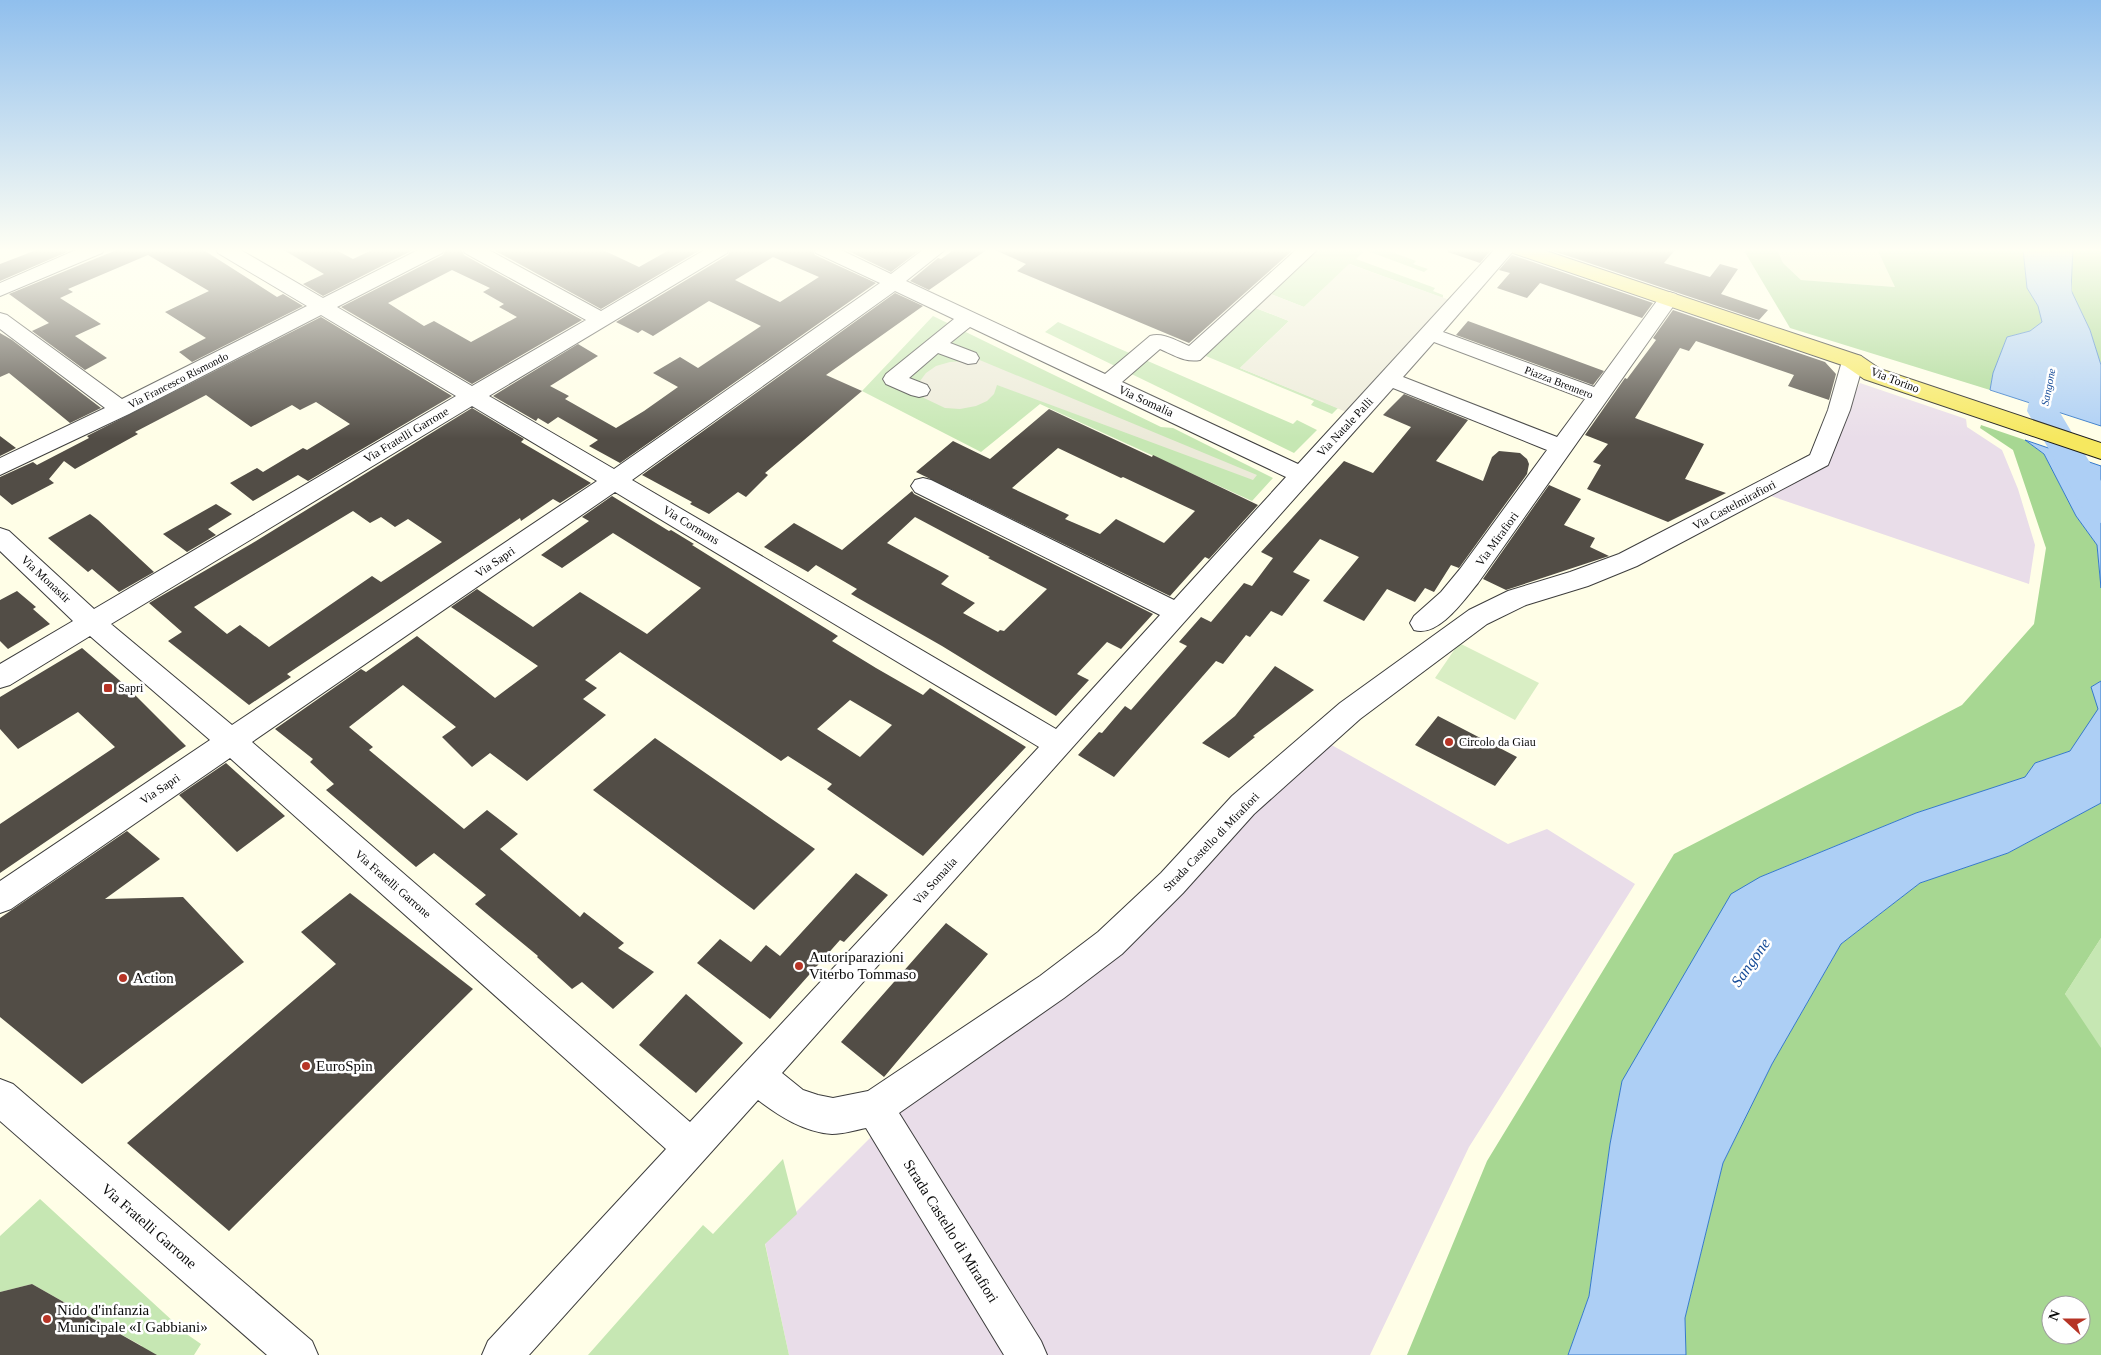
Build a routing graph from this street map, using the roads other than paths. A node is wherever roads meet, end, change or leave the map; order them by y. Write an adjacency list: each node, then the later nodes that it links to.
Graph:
1 (310, 312): 24 (street, Via Francesco Rismondo)
2 (332, 312): 23 (street)
3 (588, 312): 13 (street)
4 (615, 312): 13 (street, Via Fratelli Garrone)
5 (853, 312): 30 (street)
6 (959, 312): 11 (street, Via Somalia)
7 (1239, 312): 19 (street)
8 (1449, 312): 14 (street)
9 (1659, 312): 22 (street)
10 (1710, 312): 17 (main road, Via Torino)
11 (969, 317): 15 (street); 19 (street, Via Somalia)
12 (0, 319): 24 (street)
13 (602, 320): 23 (street, Via Fratelli Garrone)
14 (1430, 334): 18 (street); 22 (street, Piazza Brennero)
15 (936, 344): 16 (street); 20 (street)
16 (968, 358)
17 (1852, 361): 21 (main road, Via Torino); 33 (street, Via Castelmirafiori)
18 (1389, 379): 26 (street); 29 (street, Via Natale Palli)
19 (1108, 383): 29 (street, Via Somalia)
20 (919, 390)
21 (1939, 390): 25 (main road, Via Torino); 27 (main road, Via Torino)
22 (1598, 396): 26 (street, Piazza Brennero)
23 (471, 397): 30 (street); 35 (street, Via Fratelli Garrone)
24 (121, 409): 28 (street, Via Francesco Rismondo)
25 (2101, 438)
26 (1563, 448): 36 (street, Via Mirafiori)
27 (2101, 451)
28 (0, 467)
29 (1301, 475): 34 (street, Via Somalia)
30 (616, 480): 38 (street, Via Sapri); 39 (street, Via Cormons)
31 (924, 486): 34 (street)
32 (0, 536): 35 (street, Via Monastir)
33 (1551, 587): 43 (street, Strada Castello di Mirafiori)
34 (1178, 613): 39 (street, Via Somalia)
35 (92, 622): 37 (street, Via Fratelli Garrone); 38 (street, Via Fratelli Garrone)
36 (1423, 623)
37 (0, 677)
38 (231, 741): 40 (street, Via Sapri); 44 (street, Via Fratelli Garrone)
39 (1058, 745): 41 (street, Via Somalia)
40 (0, 899)
41 (757, 1076): 43 (street, Strada Castello di Mirafiori); 44 (street, Via Somalia)
42 (0, 1097): 45 (street, Via Fratelli Garrone)
43 (875, 1108): 47 (street, Strada Castello di Mirafiori)
44 (692, 1148): 46 (street)
45 (298, 1355)
46 (502, 1355)
47 (1027, 1355)

